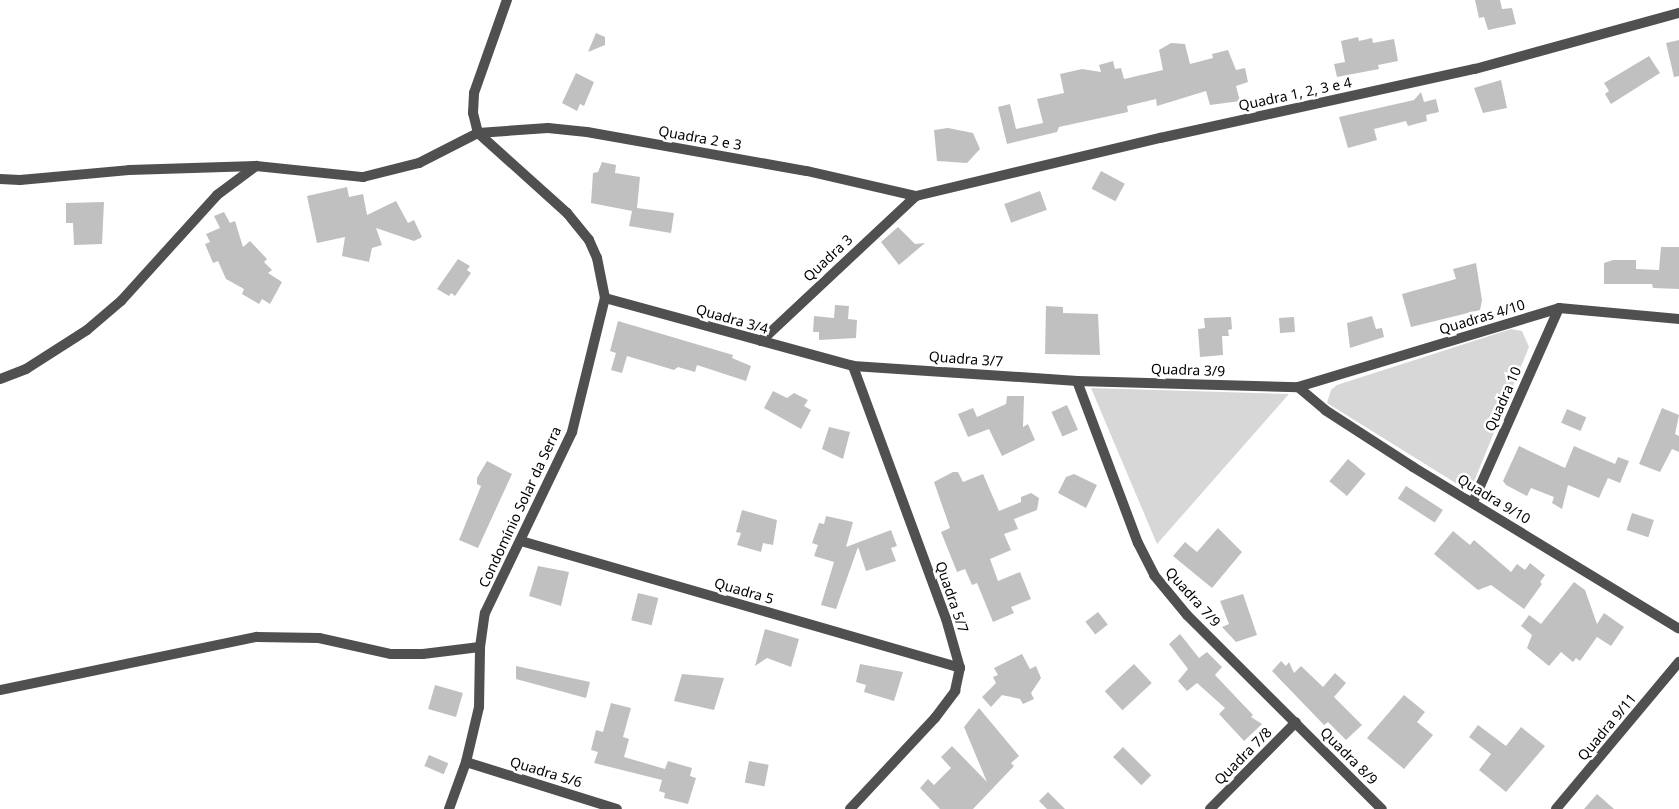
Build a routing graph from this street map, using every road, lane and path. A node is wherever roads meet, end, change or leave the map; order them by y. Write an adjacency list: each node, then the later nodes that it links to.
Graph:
1 (507, 0): 3 (street)
2 (1679, 13): 6 (street, Quadra 1, 2, 3 e 4)
3 (478, 133): 4 (street); 6 (street, Quadra 2 e 3); 7 (street, Condomínio Solar da Serra)
4 (256, 166): 5 (street); 12 (street)
5 (0, 179)
6 (916, 196): 10 (street, Quadra 3)
7 (605, 298): 10 (street, Quadra 3/4); 16 (street, Condomínio Solar da Serra)
8 (1559, 308): 9 (street, Quadras 4/10); 14 (street, Quadras 4/10); 15 (street, Quadra 10)
9 (1679, 319)
10 (761, 342): 11 (street, Quadra 3/4)
11 (853, 366): 13 (street, Quadra 3/7); 20 (street, Quadra 5/7)
12 (0, 380)
13 (1077, 381): 14 (street, Quadra 3/9); 22 (street, Quadra 7/9)
14 (1298, 387): 15 (street, Quadra 9/10)
15 (1473, 502): 17 (street, Quadra 9/10)
16 (521, 541): 18 (street, Condomínio Solar da Serra); 20 (street, Quadra 5)
17 (1679, 629)
18 (480, 647): 21 (street); 23 (street, Condomínio Solar da Serra)
19 (1679, 662): 29 (street, Quadra 9/11)
20 (960, 668): 26 (street, Quadra 5/7)
21 (0, 690)
22 (1296, 722): 27 (street, Quadra 7/8); 28 (street, Quadra 8/9)
23 (466, 762): 24 (street, Condomínio Solar da Serra); 25 (street, Quadra 5/6)
24 (449, 809)
25 (617, 809)
26 (850, 809)
27 (1210, 809)
28 (1382, 809)
29 (1556, 809)

